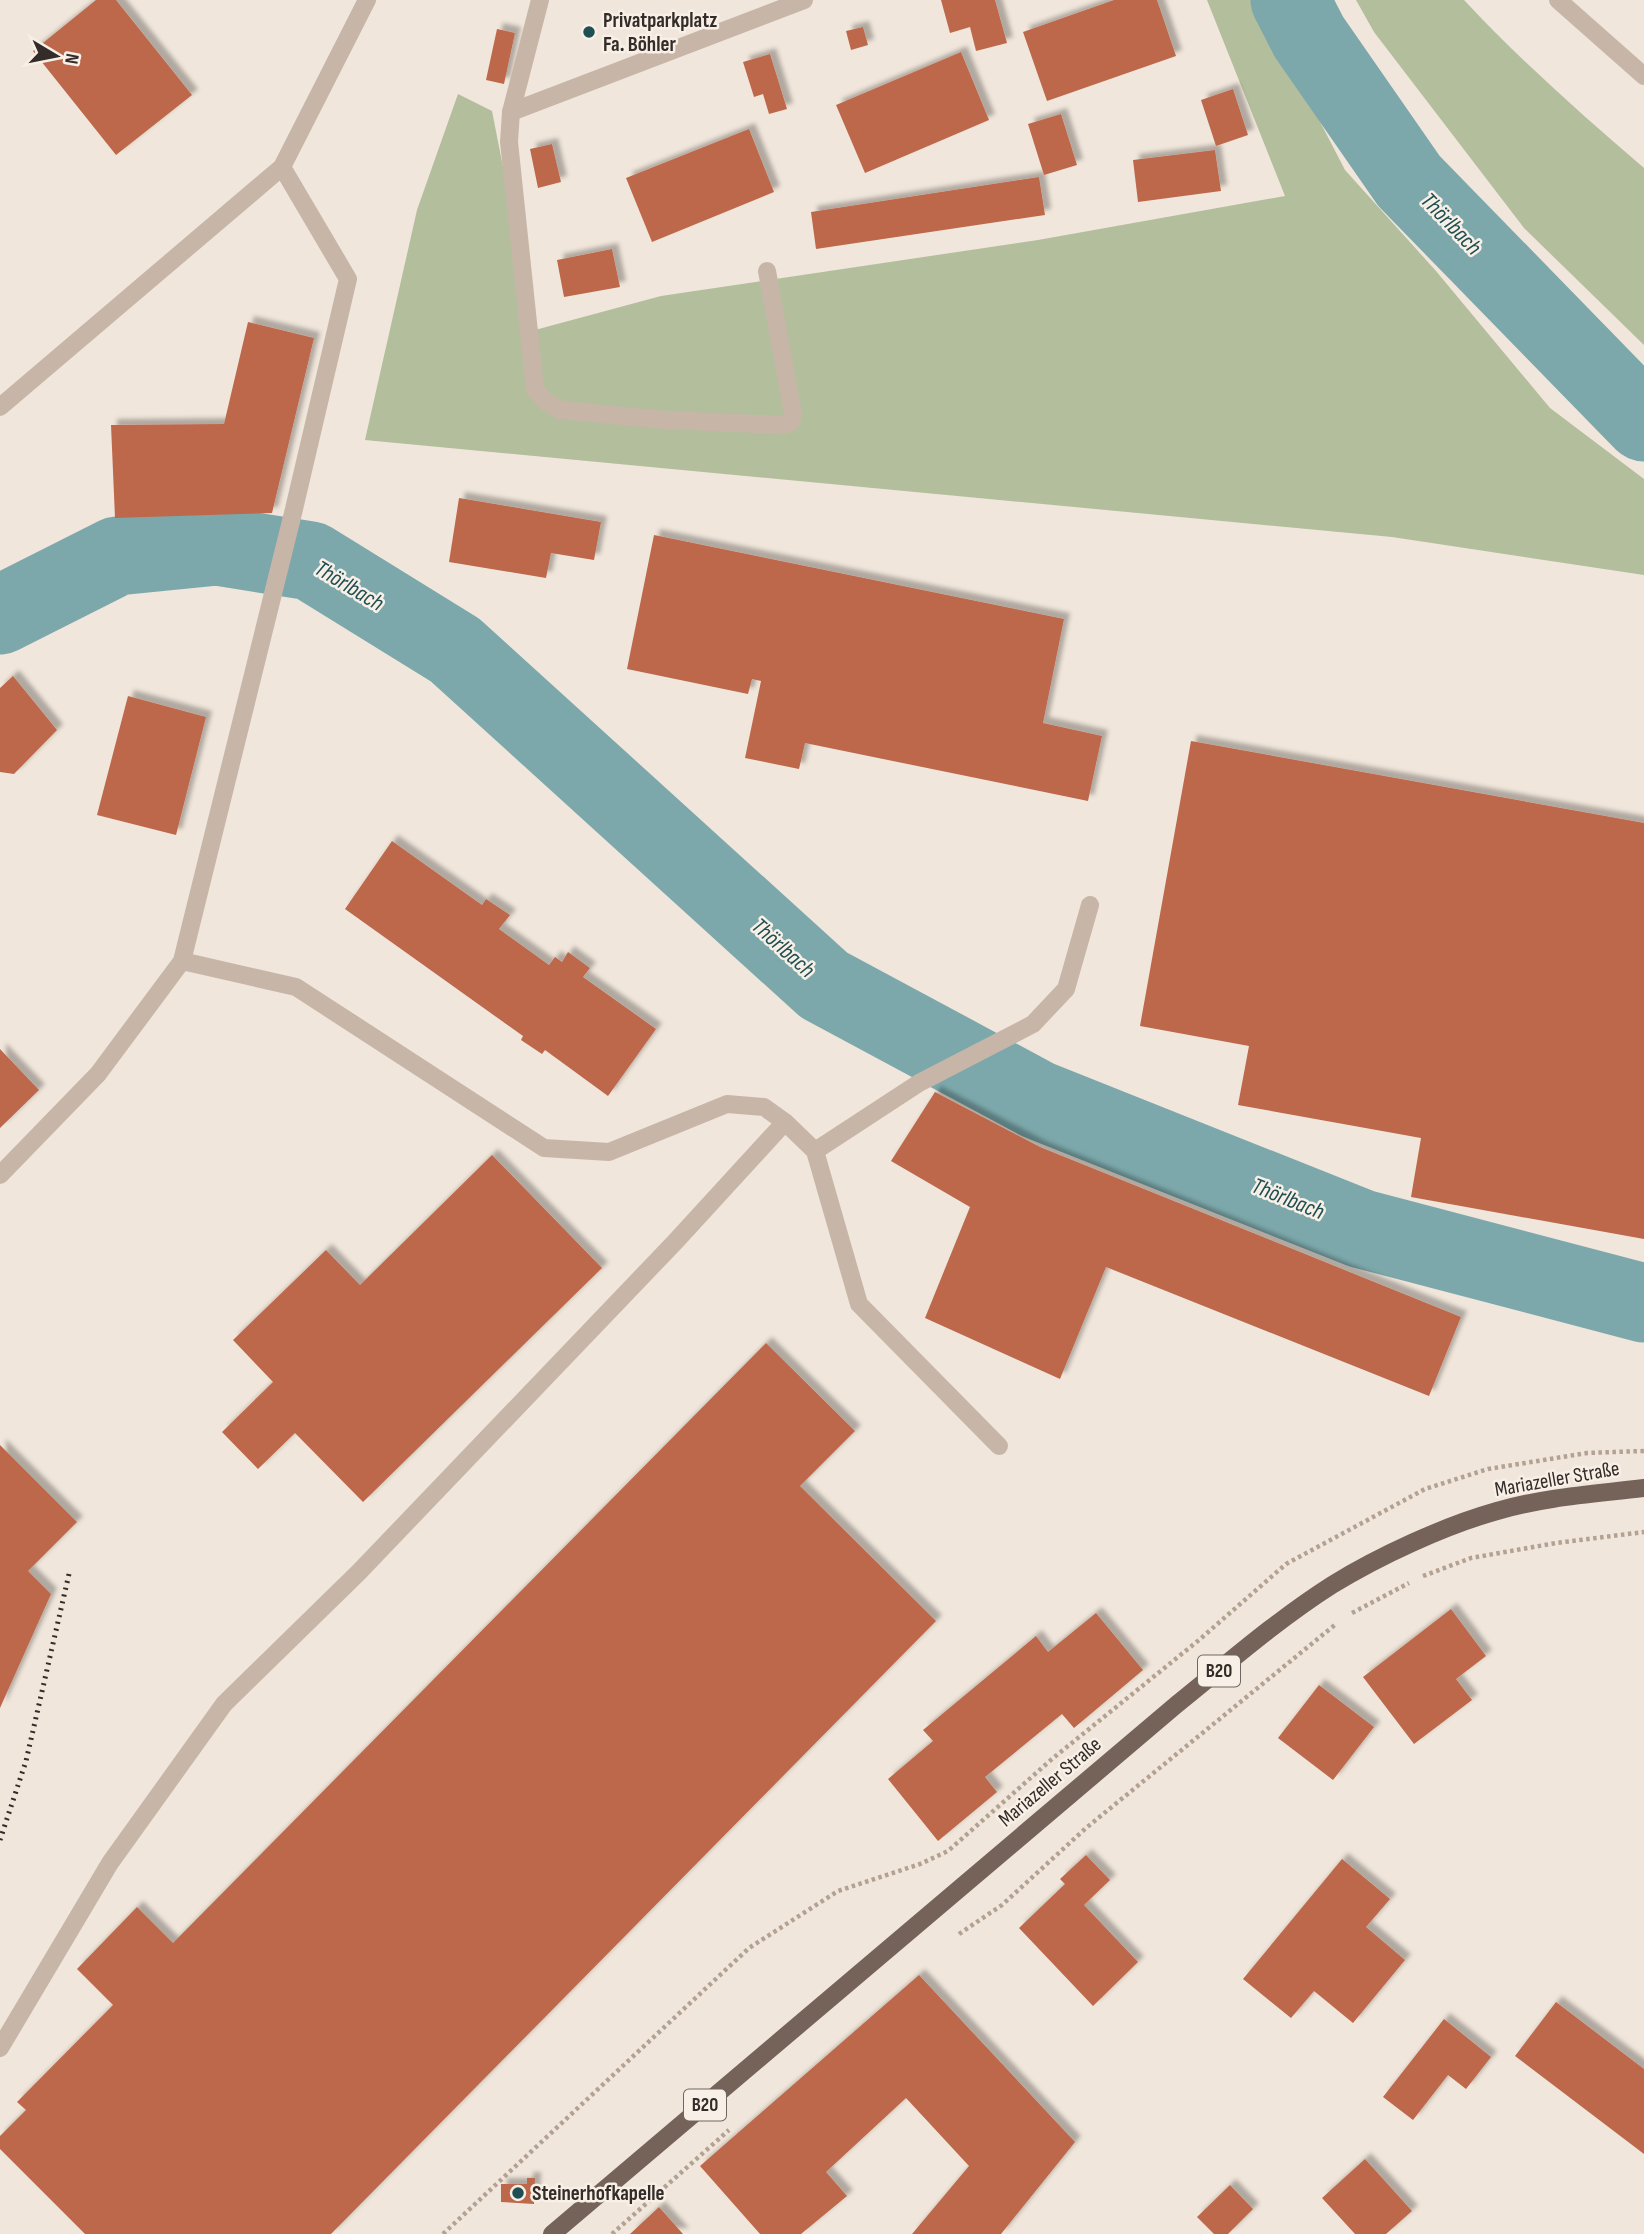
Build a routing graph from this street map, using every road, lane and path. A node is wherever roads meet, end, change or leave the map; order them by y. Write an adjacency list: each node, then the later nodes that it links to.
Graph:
1 (367, 0): 7 (street)
2 (540, 0): 6 (street)
3 (804, 0): 6 (street)
4 (1558, 0): 5 (street)
5 (1644, 76)
6 (511, 112): 8 (street)
7 (282, 167): 9 (street); 11 (street)
8 (767, 271)
9 (0, 407)
10 (1090, 905): 13 (street)
11 (182, 961): 12 (street); 14 (street)
12 (785, 1122): 13 (street); 20 (street)
13 (815, 1151): 15 (street)
14 (0, 1175)
15 (999, 1446)
16 (1644, 1451): 22 (path)
17 (1644, 1488): 23 (main road, Mariazeller Straße / B20)
18 (1644, 1532): 19 (path)
19 (957, 1936)
20 (0, 2048)
21 (730, 2129): 24 (path)
22 (443, 2234)
23 (552, 2234)
24 (612, 2234)

